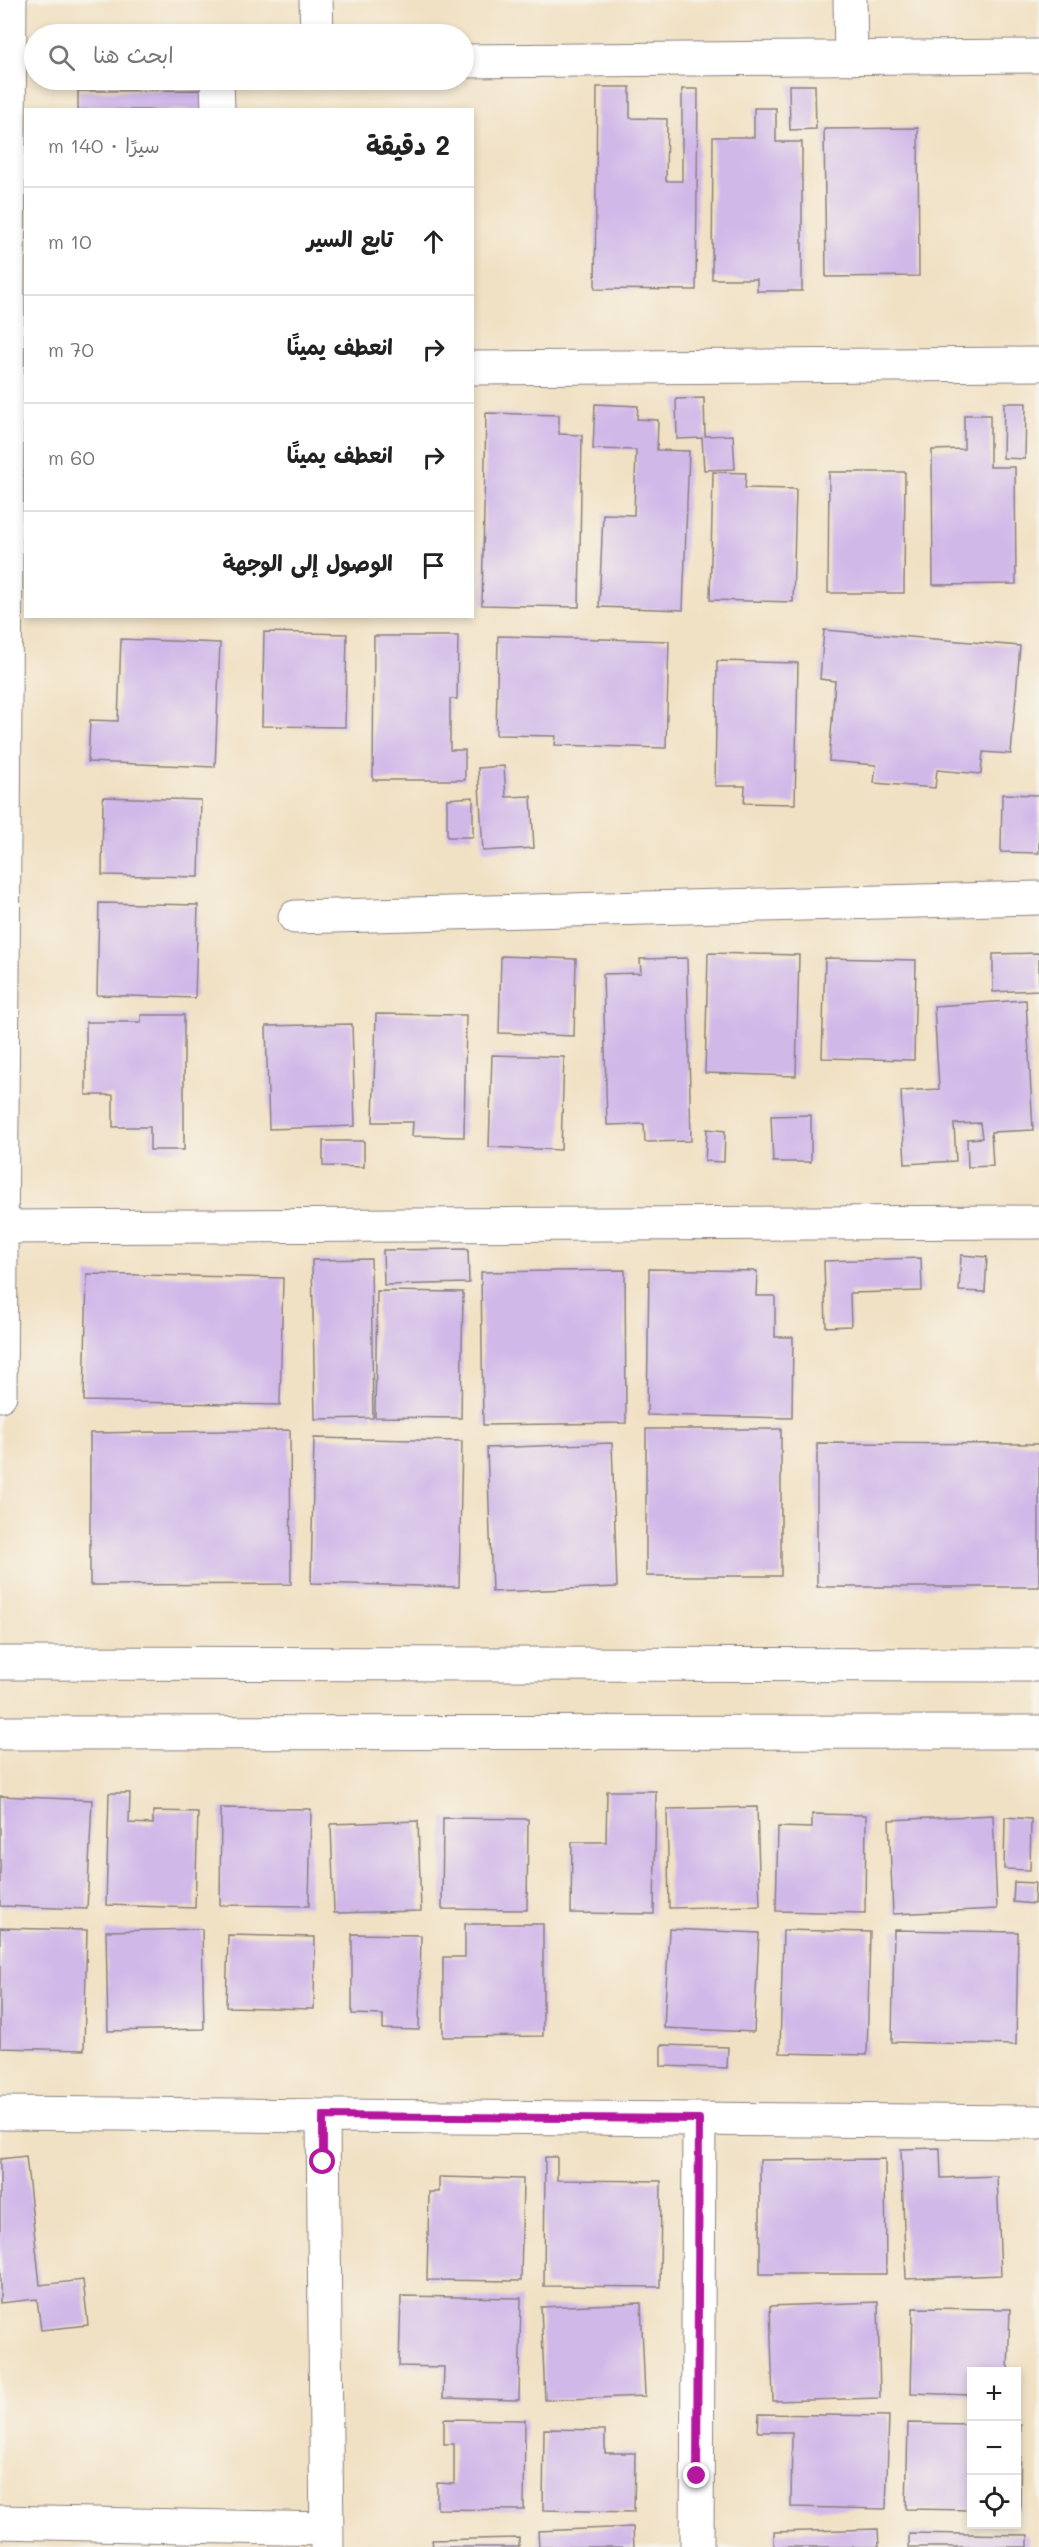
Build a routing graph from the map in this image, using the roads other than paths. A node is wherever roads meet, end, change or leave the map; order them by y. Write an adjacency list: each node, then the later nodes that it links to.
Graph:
1 (10, 0): 8 (street)
2 (316, 0): 4 (street)
3 (850, 0): 6 (street)
4 (317, 24)
5 (1039, 56): 6 (street)
6 (851, 58): 7 (street)
7 (474, 61)
8 (22, 65): 13 (street)
9 (217, 90): 10 (street)
10 (218, 108)
11 (1039, 364): 12 (street)
12 (474, 368)
13 (3, 483): 14 (street)
14 (1, 843): 18 (street)
15 (1039, 898): 16 (street)
16 (295, 917)
17 (1039, 1222): 18 (street)
18 (1, 1227): 19 (street)
19 (0, 1395)
20 (0, 1663): 21 (street)
21 (1039, 1665)
22 (1039, 1732): 23 (street)
23 (0, 1733)
24 (0, 2113): 25 (street)
25 (323, 2116): 26 (street); 29 (street)
26 (699, 2119): 27 (street); 30 (street)
27 (1039, 2122)
28 (0, 2522): 29 (street)
29 (327, 2538)
30 (697, 2547)

